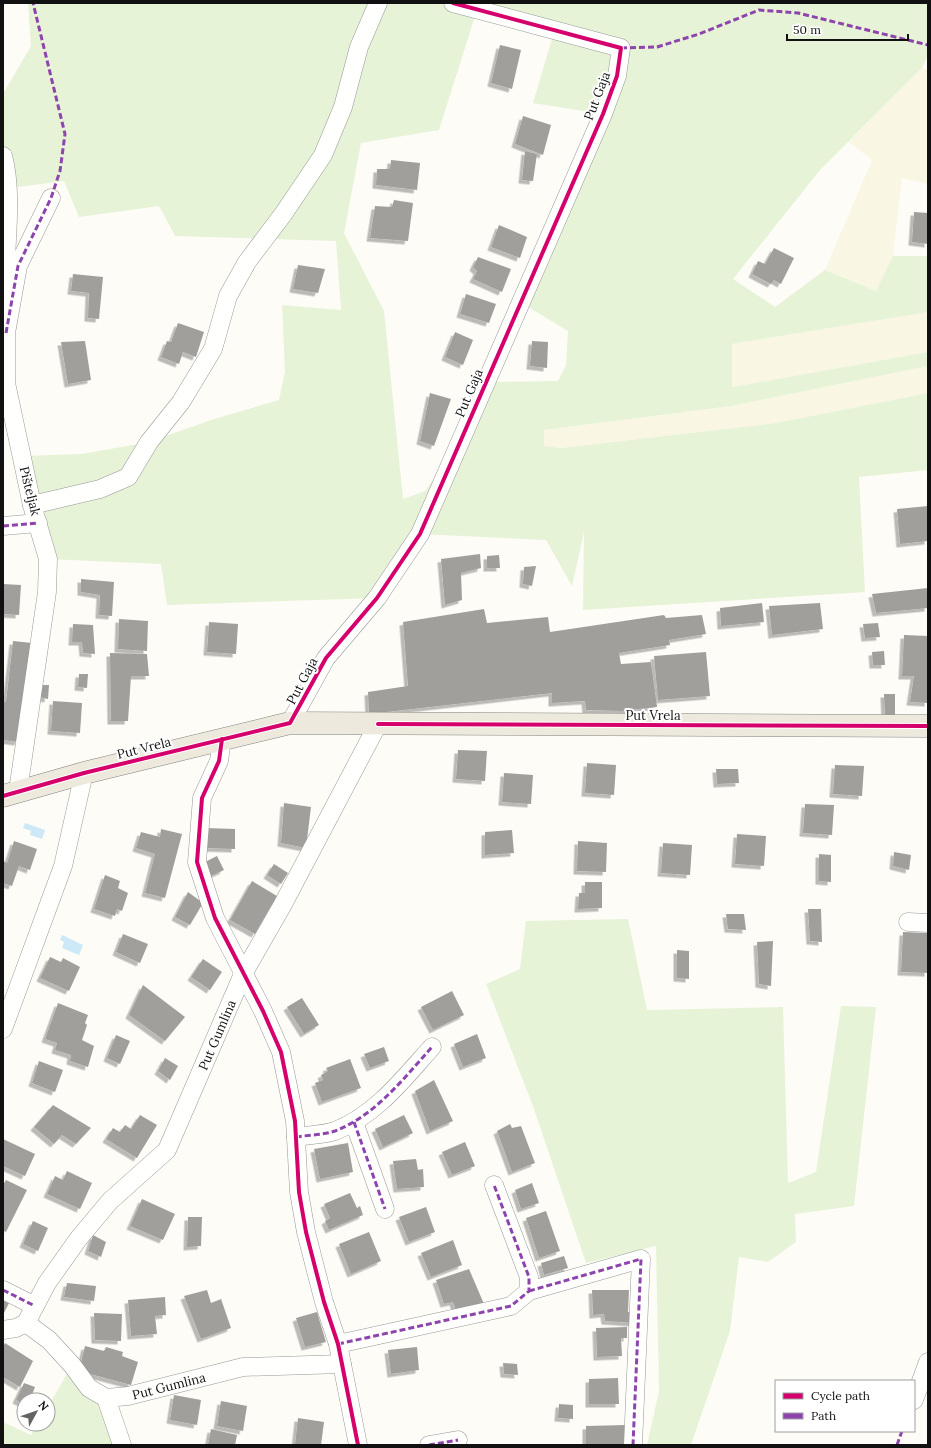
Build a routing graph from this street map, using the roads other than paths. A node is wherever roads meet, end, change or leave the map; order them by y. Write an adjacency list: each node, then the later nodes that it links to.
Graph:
1 (378, 3): 6 (street)
2 (453, 3): 9 (street, Put Gaja)
3 (3, 156): 5 (street)
4 (51, 198): 5 (street, Pišteljak)
5 (6, 333): 6 (street, Pišteljak)
6 (32, 505): 7 (street, Pišteljak)
7 (38, 523): 8 (street); 14 (street, Pišteljak)
8 (3, 526)
9 (290, 723): 10 (main road, Put Vrela); 12 (main road, Put Vrela)
10 (378, 724): 11 (main road, Put Vrela); 17 (street, Put Gumlina)
11 (928, 726)
12 (222, 739): 13 (main road, Put Vrela); 17 (street)
13 (84, 772): 14 (main road, Put Vrela); 18 (street)
14 (10, 794)
15 (908, 922): 16 (street)
16 (928, 923)
17 (243, 974): 21 (street); 26 (street, Put Gumlina)
18 (3, 1028)
19 (432, 1047): 20 (street)
20 (354, 1122): 21 (street); 23 (street)
21 (296, 1137): 29 (street)
22 (494, 1185): 25 (street)
23 (385, 1209)
24 (3, 1290): 26 (street)
25 (529, 1291): 29 (street); 38 (street)
26 (35, 1306): 27 (street, Put Gumlina)
27 (26, 1323): 28 (street); 33 (street)
28 (3, 1330)
29 (338, 1344): 31 (street)
30 (928, 1362): 32 (street)
31 (342, 1364): 33 (street, Put Gumlina); 36 (street)
32 (915, 1397)
33 (106, 1398): 35 (street)
34 (458, 1440): 37 (street)
35 (122, 1445)
36 (358, 1445)
37 (429, 1445)
38 (633, 1445)

